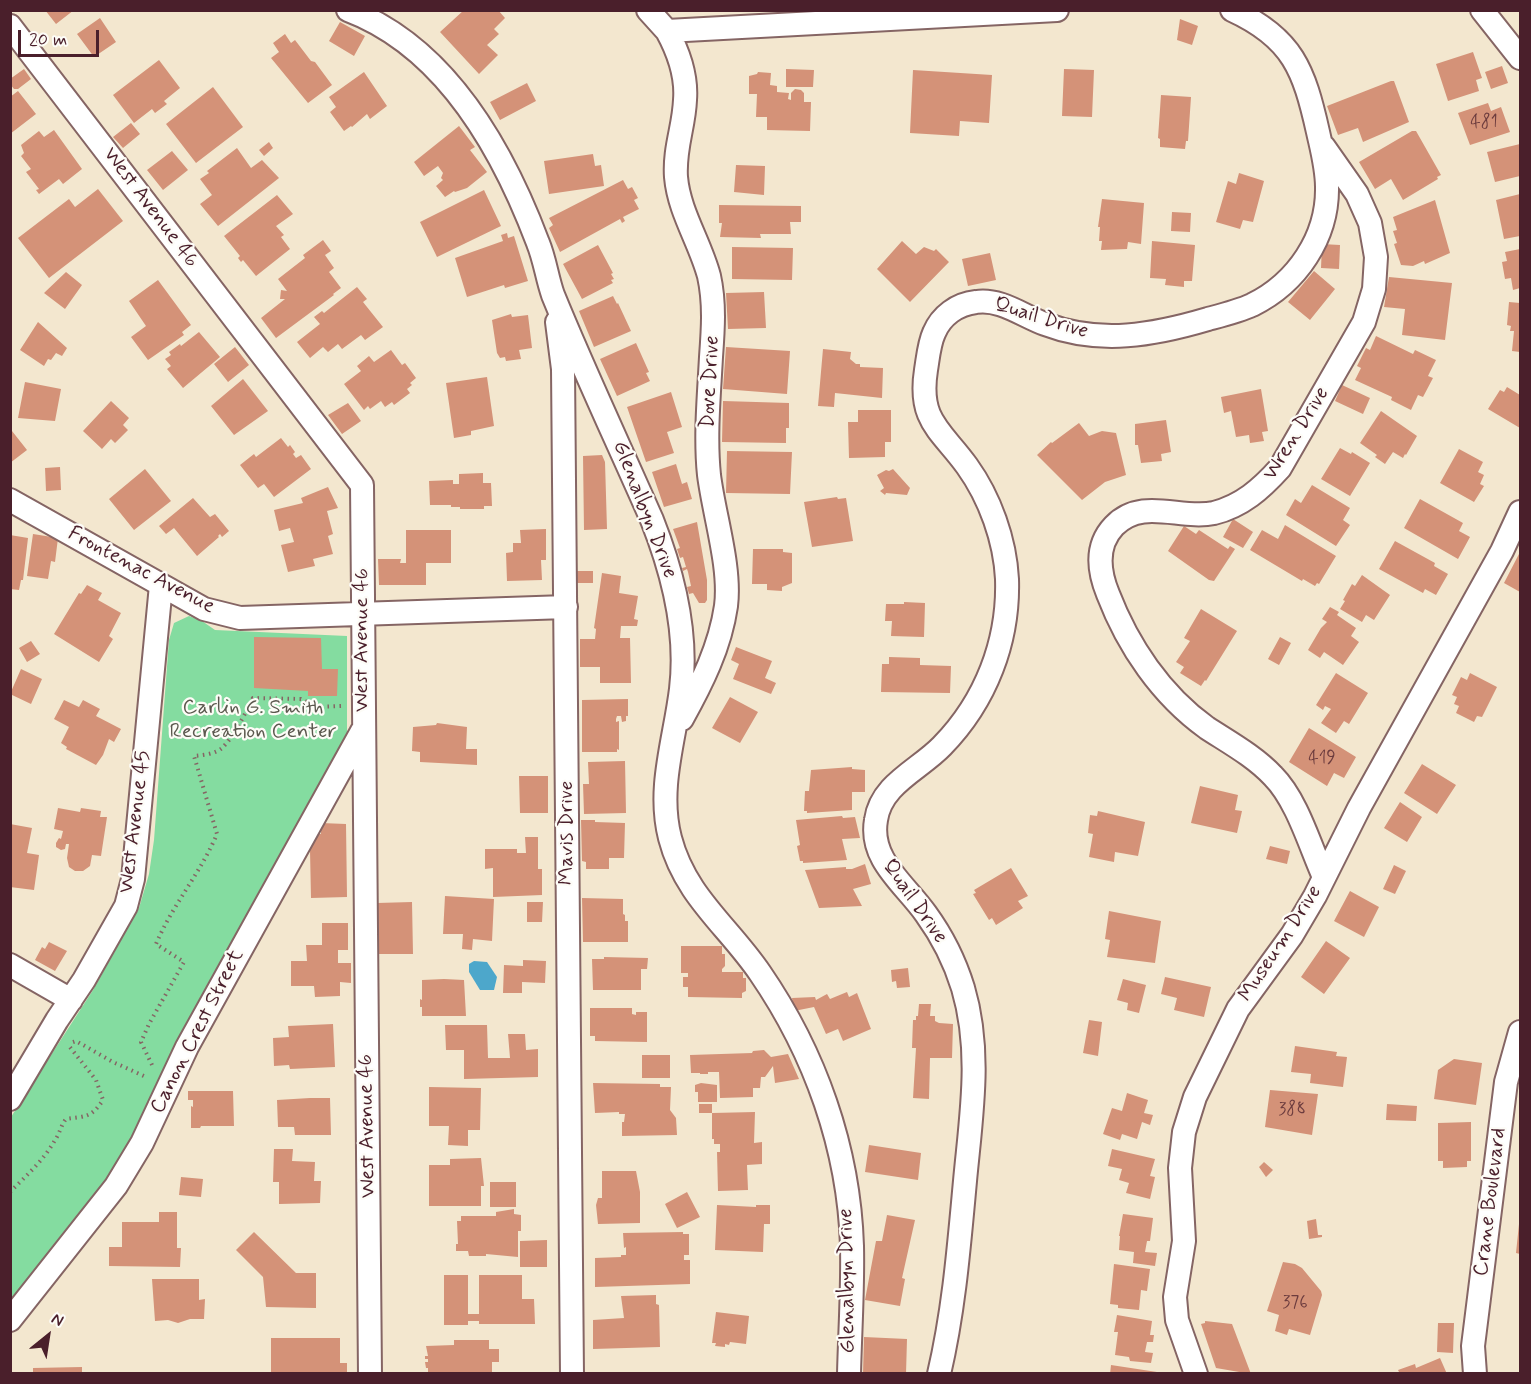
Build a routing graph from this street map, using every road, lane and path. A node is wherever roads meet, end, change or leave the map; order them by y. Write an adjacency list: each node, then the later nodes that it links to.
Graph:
1 (348, 10): 12 (street, Glenalbyn Drive)
2 (648, 10): 9 (street)
3 (756, 10): 7 (street)
4 (1057, 10): 7 (street)
5 (1232, 10): 11 (street, Quail Drive)
6 (1482, 10): 10 (street)
7 (777, 25): 9 (street)
8 (10, 26): 17 (street, West Avenue 46)
9 (667, 31): 20 (street, Dove Drive)
10 (1521, 58)
11 (1318, 131): 21 (street, Wren Drive); 32 (street, Quail Drive)
12 (552, 293): 16 (street, Mavis Drive); 20 (street, Glenalbyn Drive)
13 (10, 500): 15 (street, Frontenac Avenue)
14 (1521, 512): 21 (street, Museum Drive)
15 (161, 585): 17 (street, Frontenac Avenue); 23 (street, West Avenue 45)
16 (566, 607): 17 (street, Frontenac Avenue); 30 (street, Mavis Drive)
17 (364, 613): 18 (street, West Avenue 46)
18 (364, 705): 19 (street, West Avenue 46); 25 (path)
19 (364, 728): 25 (street, Canon Crest Street); 29 (street, West Avenue 46)
20 (675, 731): 31 (street, Glenalbyn Drive)
21 (1324, 877): 33 (street, Museum Drive)
22 (10, 965): 23 (street)
23 (71, 1000): 26 (street, West Avenue 45)
24 (1521, 1032): 34 (street, Crane Boulevard)
25 (165, 1080): 27 (path); 28 (street, Canon Crest Street)
26 (10, 1099)
27 (10, 1192)
28 (10, 1320)
29 (370, 1374)
30 (572, 1374)
31 (849, 1374)
32 (939, 1374)
33 (1196, 1374)
34 (1475, 1374)

